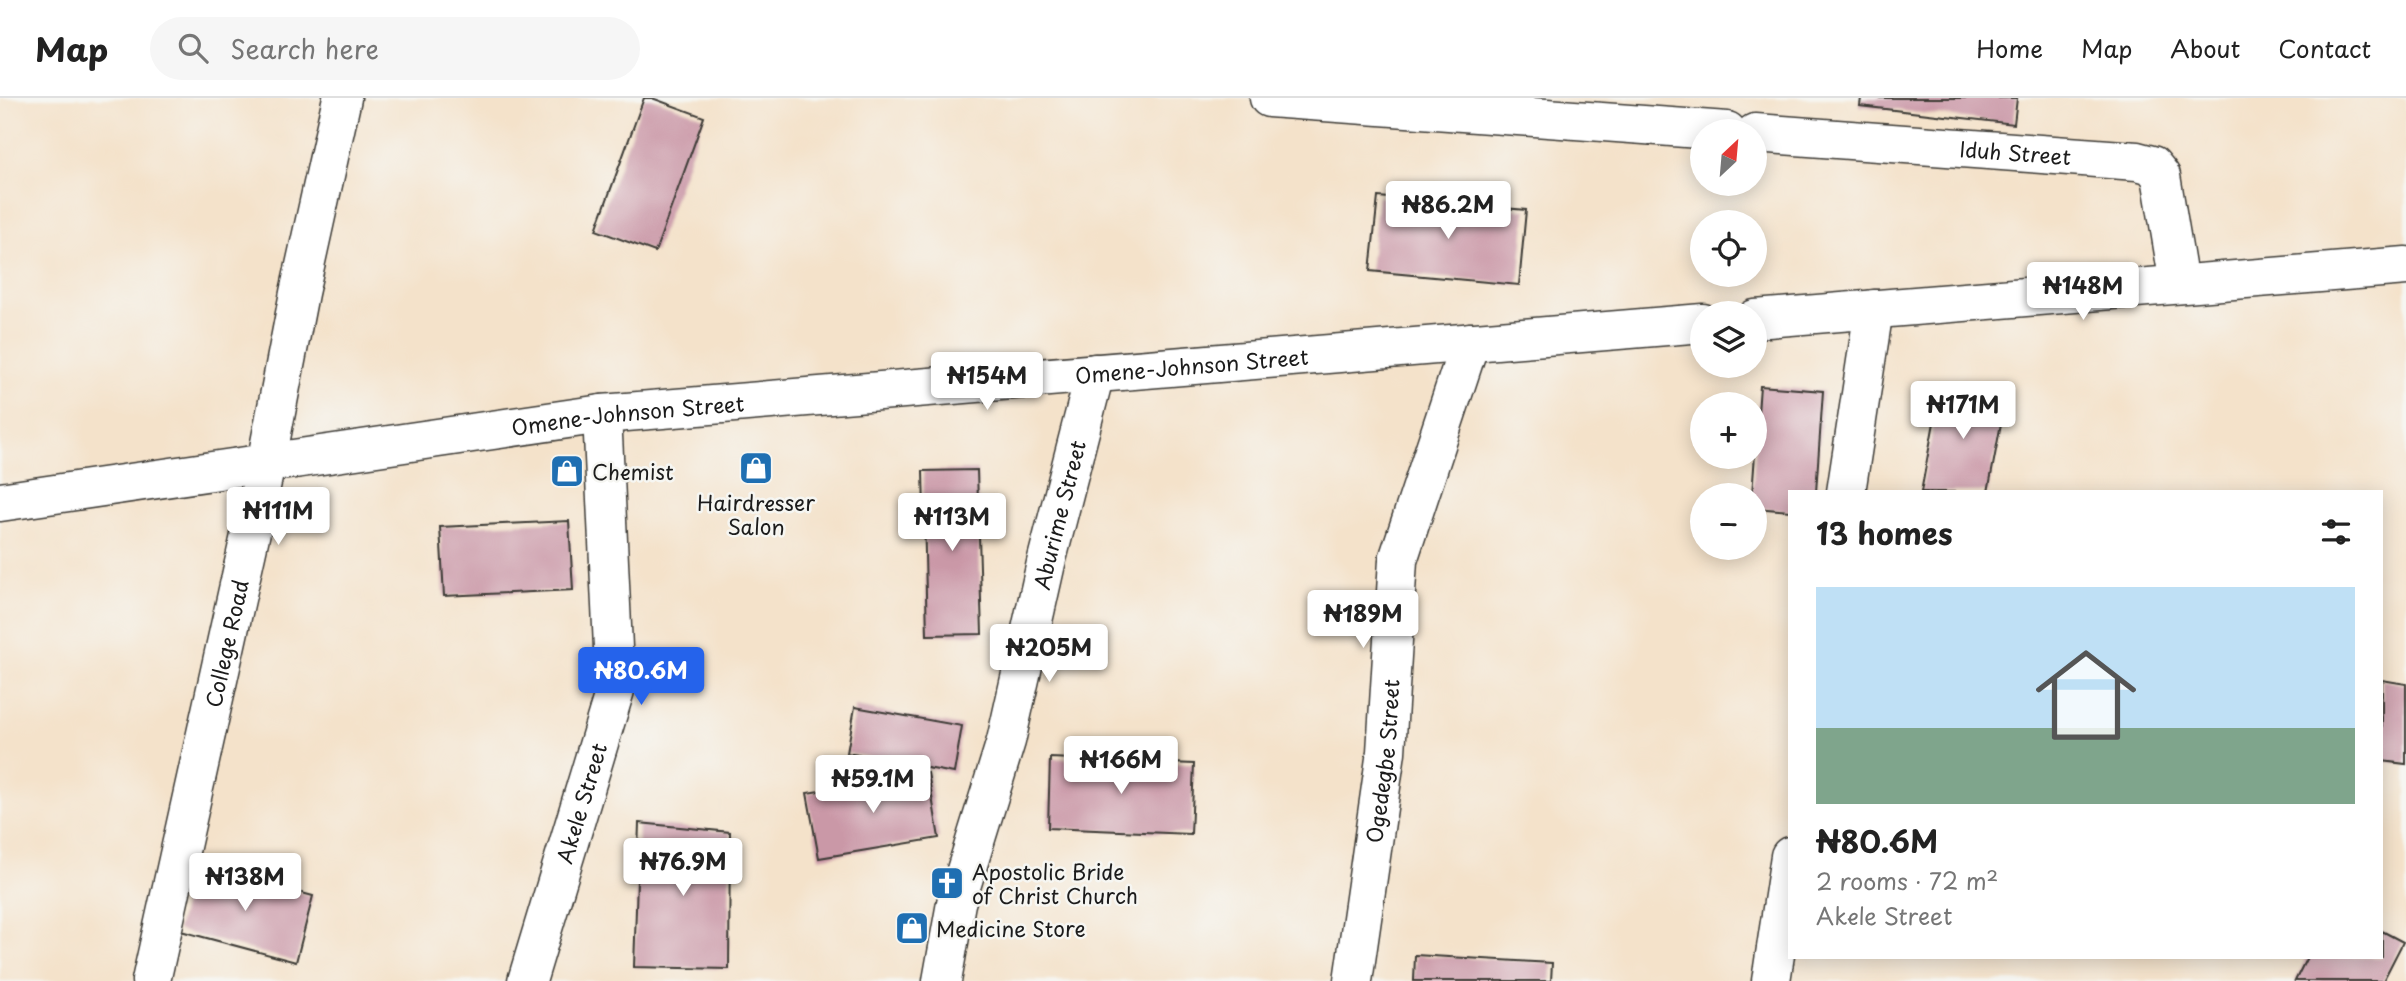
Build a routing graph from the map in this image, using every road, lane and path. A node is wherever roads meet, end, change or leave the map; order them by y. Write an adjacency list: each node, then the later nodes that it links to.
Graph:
1 (342, 98): 13 (street, College Road)
2 (1269, 98): 3 (street)
3 (1690, 128)
4 (1768, 134): 6 (street, Iduh Street)
5 (2406, 265): 6 (street)
6 (2179, 284): 7 (street)
7 (1874, 309): 8 (street); 14 (street)
8 (1767, 318)
9 (1690, 324): 10 (street, Omene-Johnson Street)
10 (1470, 342): 11 (street, Omene-Johnson Street); 20 (street, Ogedegbe Street)
11 (1095, 373): 12 (street, Omene-Johnson Street); 19 (street, Aburime Street)
12 (602, 414): 13 (street, Omene-Johnson Street); 18 (street, Akele Street)
13 (266, 464): 15 (street, Omene-Johnson Street); 17 (street, College Road)
14 (1846, 490)
15 (0, 502)
16 (1788, 869): 21 (street)
17 (151, 981)
18 (527, 981)
19 (942, 981)
20 (1353, 981)
21 (1771, 981)

